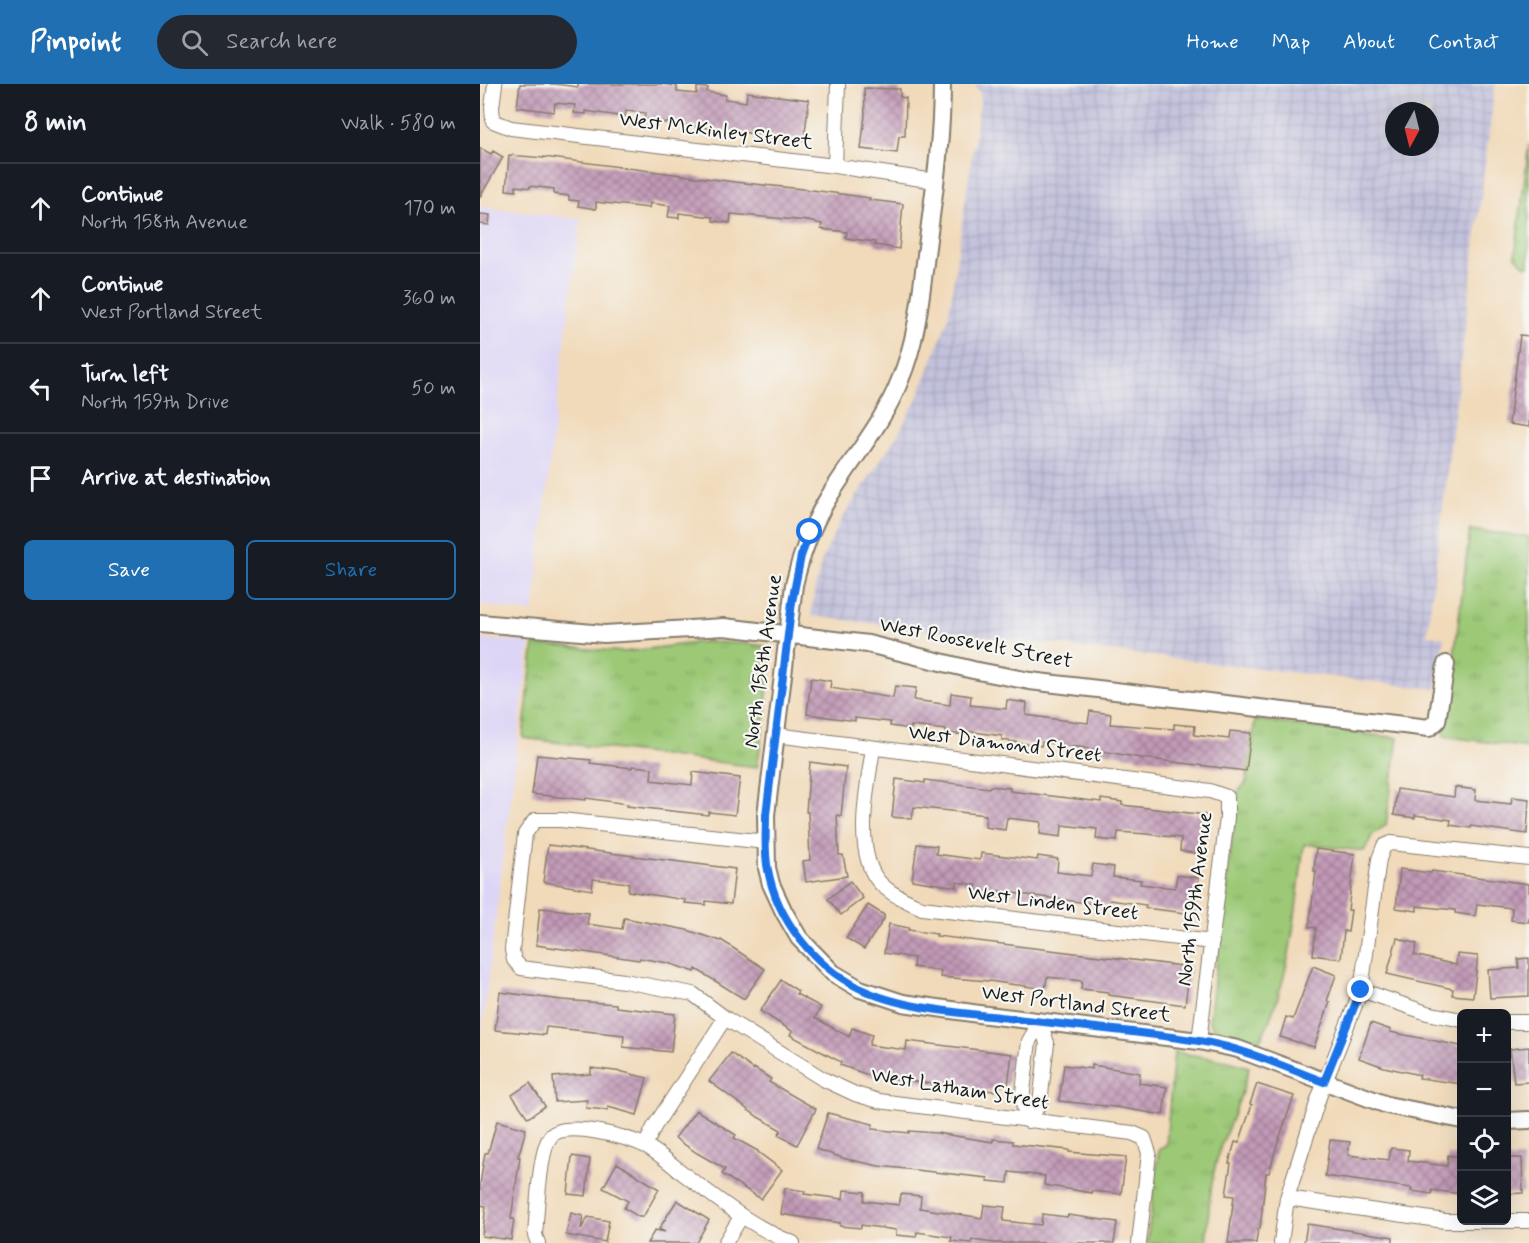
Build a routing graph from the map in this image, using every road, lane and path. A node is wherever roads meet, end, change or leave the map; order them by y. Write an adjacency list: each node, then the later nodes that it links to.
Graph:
1 (495, 84): 4 (street, West McKinley Street)
2 (838, 84): 4 (street)
3 (942, 84): 5 (street, North 158th Avenue)
4 (835, 166): 5 (street, West McKinley Street)
5 (935, 181): 7 (street, North 158th Avenue)
6 (480, 622): 7 (street, West Roosevelt Street)
7 (788, 634): 8 (street, West Roosevelt Street); 9 (street, North 158th Avenue)
8 (1446, 664)
9 (776, 735): 10 (street, West Diamond Street); 12 (street, North 158th Avenue)
10 (873, 748): 11 (street, West Diamond Street); 14 (street, West Linden Street)
11 (1227, 797): 14 (street, North 159th Avenue)
12 (766, 842): 16 (street, West Latham Street); 18 (street, West Portland Street)
13 (1529, 858): 15 (street)
14 (1212, 942): 21 (street, North 159th Avenue)
15 (1361, 990): 17 (street); 22 (street)
16 (725, 1018): 25 (street, West Latham Street); 27 (street)
17 (1457, 1019)
18 (1041, 1022): 21 (street, West Portland Street); 25 (street)
19 (1511, 1022): 20 (street)
20 (1529, 1022)
21 (1199, 1041): 22 (street, West Portland Street)
22 (1324, 1082): 23 (street, West Portland Street); 28 (street)
23 (1457, 1119)
24 (1529, 1120): 26 (street)
25 (1028, 1121): 34 (street, West Latham Street)
26 (1511, 1121)
27 (645, 1146): 29 (street); 31 (street)
28 (1287, 1198): 30 (street); 35 (street)
29 (741, 1217): 32 (street); 33 (street)
30 (1529, 1221)
31 (538, 1243)
32 (725, 1243)
33 (794, 1243)
34 (1139, 1243)
35 (1281, 1243)

